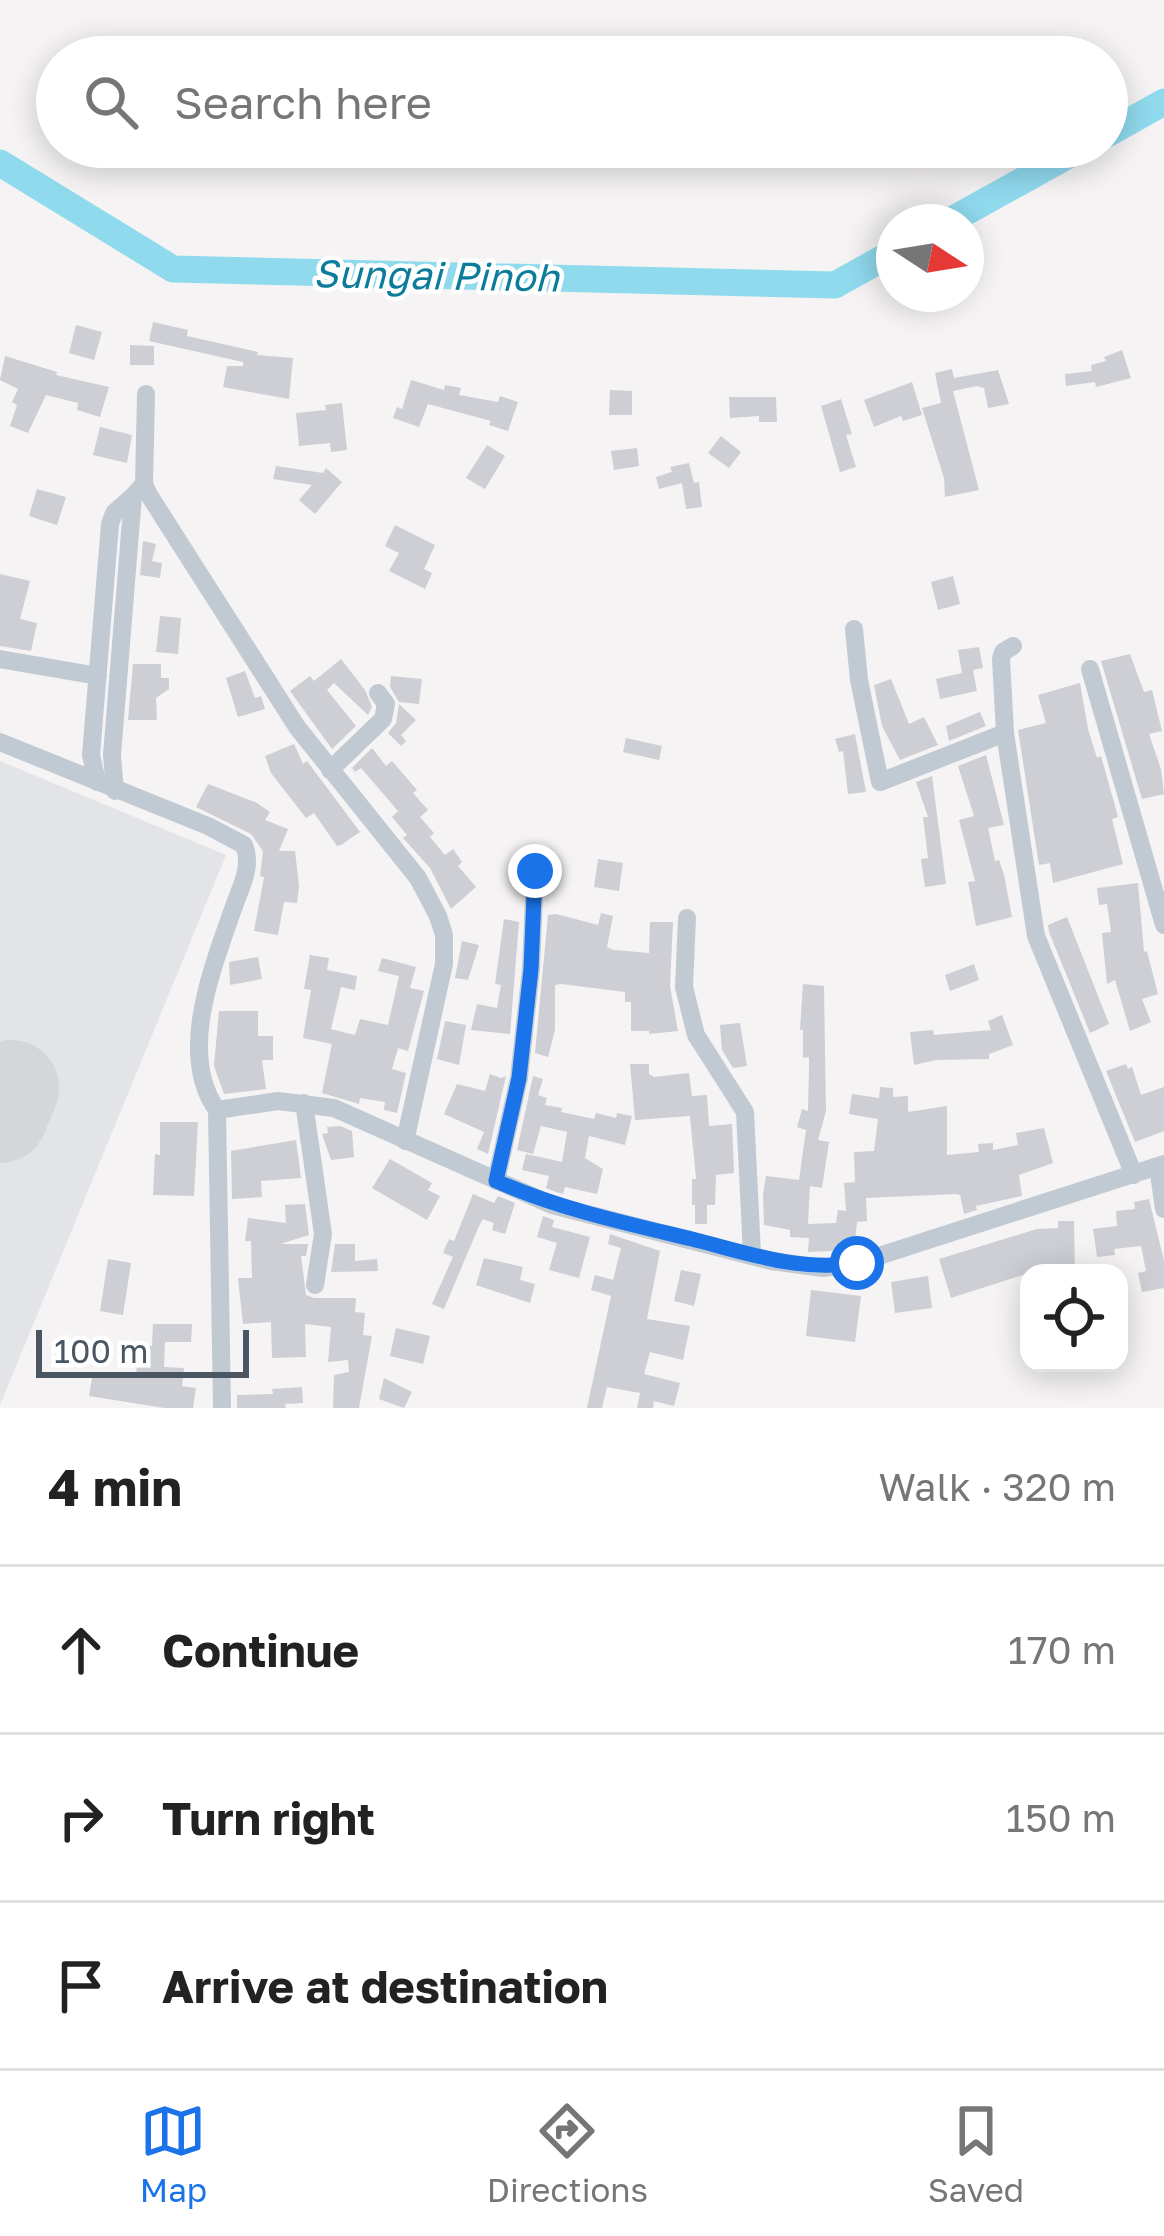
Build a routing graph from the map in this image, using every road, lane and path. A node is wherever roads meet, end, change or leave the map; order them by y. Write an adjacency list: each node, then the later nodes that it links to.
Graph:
1 (146, 394): 2 (street)
2 (138, 490): 7 (street); 11 (street); 12 (street)
3 (854, 629): 9 (street)
4 (1013, 646): 9 (street)
5 (0, 659): 7 (street)
6 (1090, 669): 15 (street)
7 (98, 676): 12 (street)
8 (378, 693): 11 (street)
9 (1004, 733): 20 (street)
10 (0, 742): 12 (street)
11 (330, 770): 18 (street)
12 (106, 787): 17 (street)
13 (535, 871): 21 (street)
14 (687, 918): 23 (street)
15 (1164, 925)
16 (304, 1102): 17 (street); 18 (street); 24 (street)
17 (217, 1110): 25 (street)
18 (405, 1141): 21 (street)
19 (1161, 1165): 20 (street); 22 (street)
20 (1134, 1175): 23 (street)
21 (496, 1181): 23 (street)
22 (1164, 1209)
23 (752, 1254)
24 (315, 1286)
25 (222, 1408)

